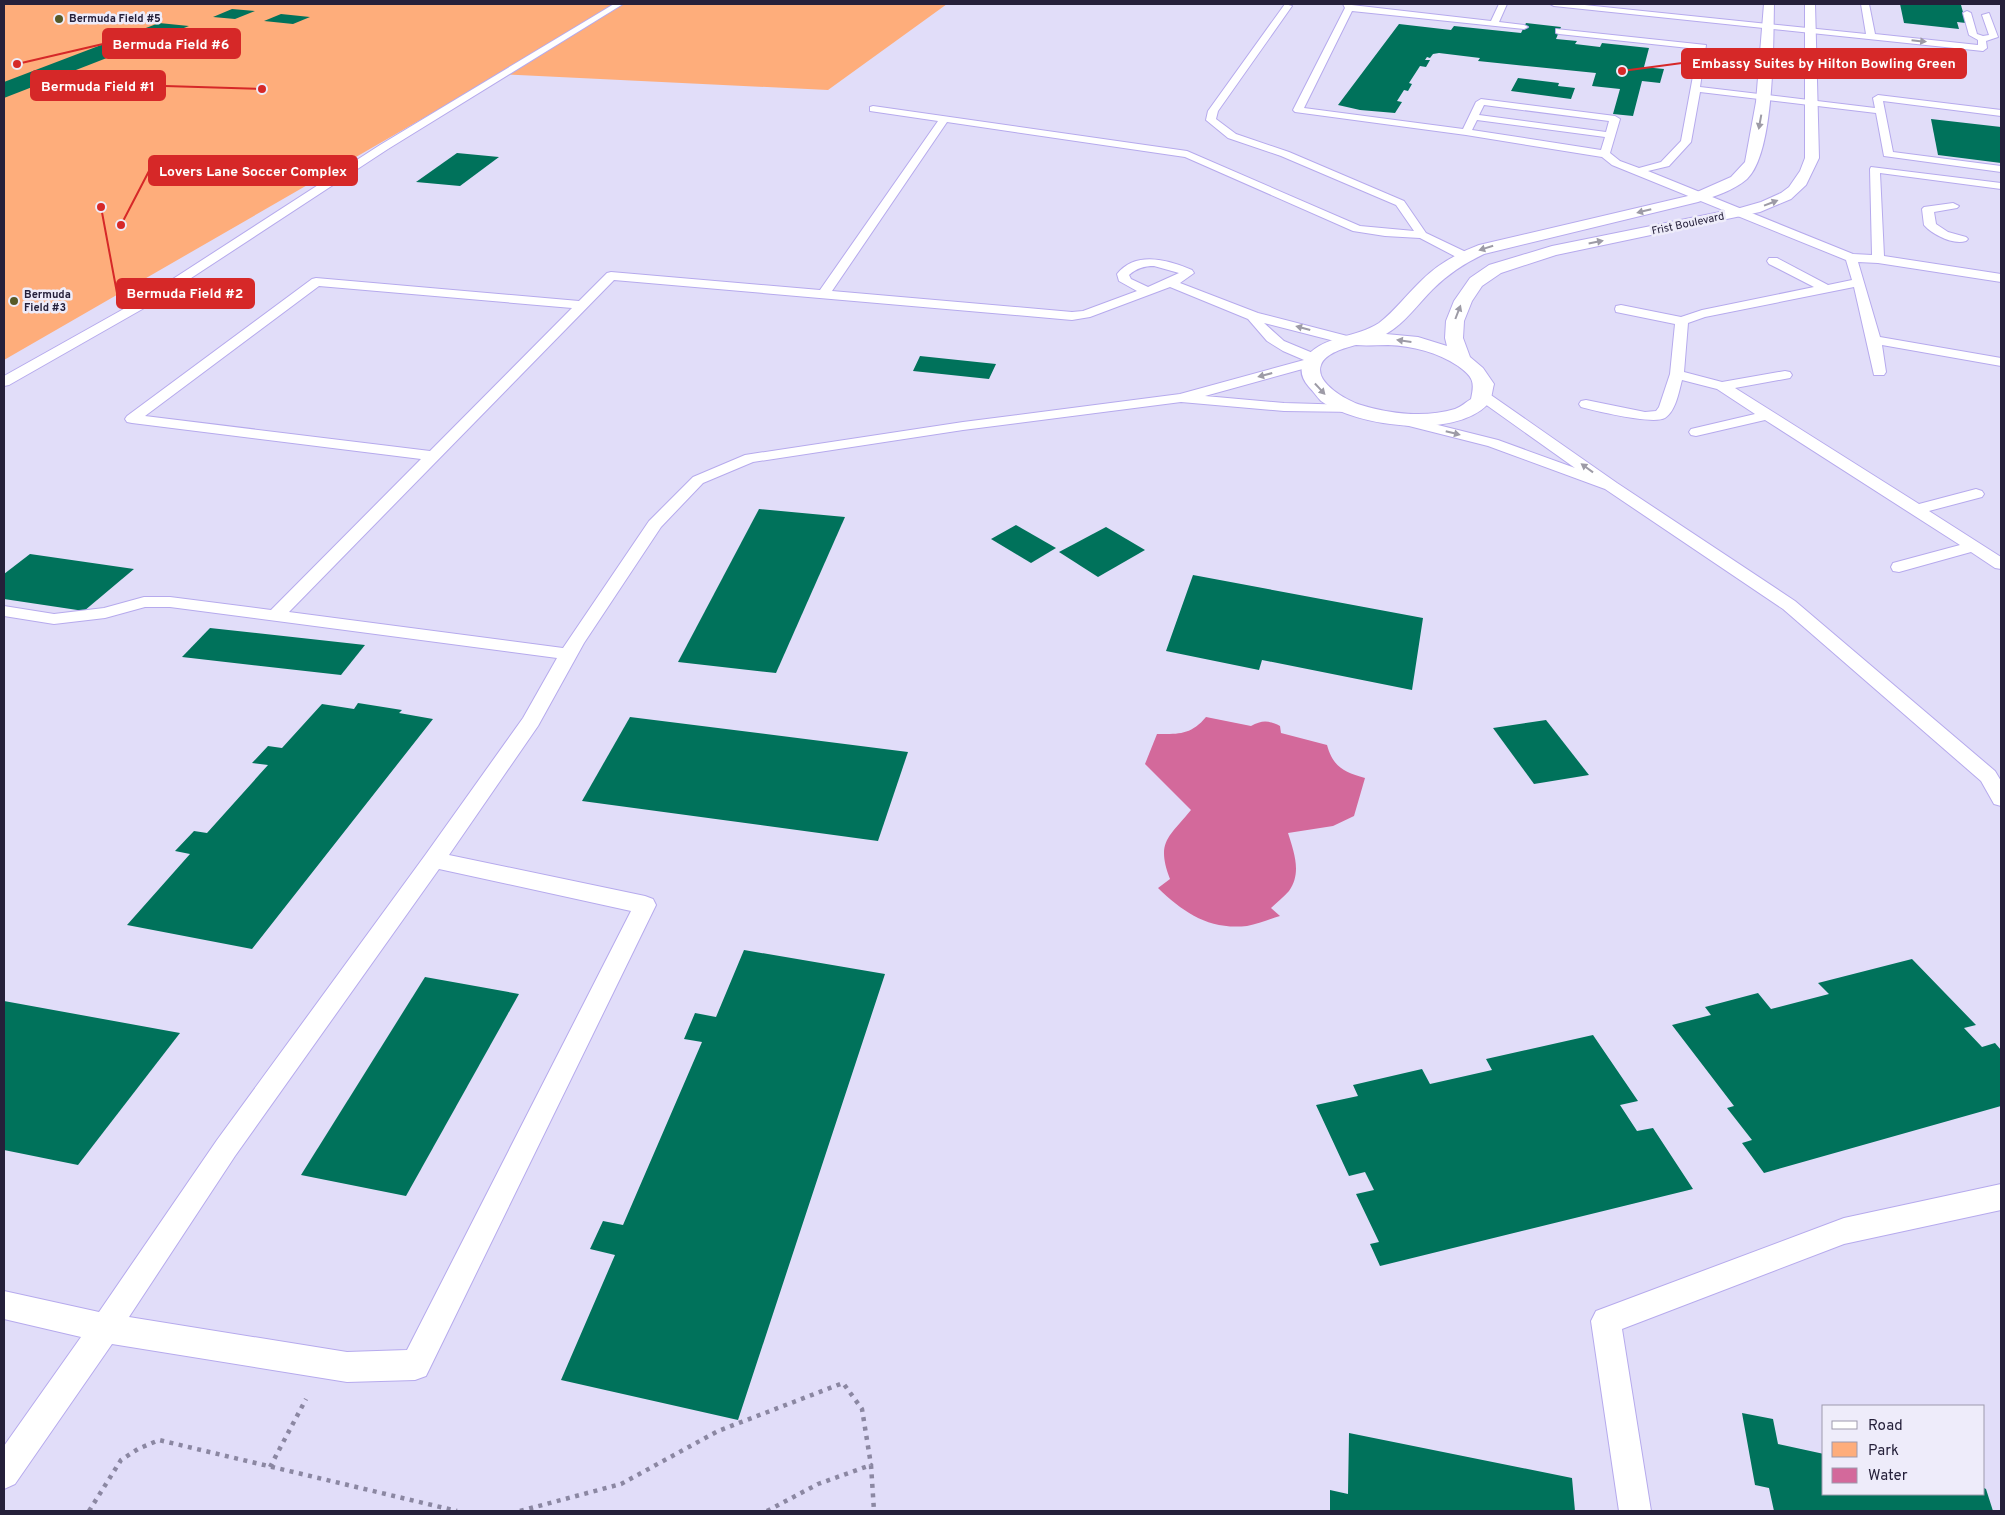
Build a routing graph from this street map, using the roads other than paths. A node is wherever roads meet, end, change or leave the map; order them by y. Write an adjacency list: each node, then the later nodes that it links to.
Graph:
1 (619, 4): 63 (lane)
2 (1504, 4): 12 (lane)
3 (1554, 4): 9 (lane)
4 (1769, 4): 13 (street, Frist Boulevard)
5 (1810, 4): 15 (street, Frist Boulevard)
6 (1865, 4): 17 (lane)
7 (1288, 6): 39 (lane)
8 (1348, 6): 12 (lane); 28 (lane)
9 (1609, 7): 13 (lane)
10 (1970, 10): 18 (lane)
11 (1997, 12): 18 (lane)
12 (1494, 24): 14 (lane)
13 (1768, 25): 15 (lane); 21 (street, Frist Boulevard)
14 (1524, 27)
15 (1810, 30): 17 (lane); 22 (street, Frist Boulevard)
16 (1560, 31): 20 (lane)
17 (1871, 36): 18 (lane, one-way to 18)
18 (1982, 39): 19 (lane)
19 (2001, 39)
20 (1695, 89): 21 (lane); 33 (lane)
21 (1764, 97): 22 (lane); 36 (street, Frist Boulevard, one-way to 36)
22 (1811, 103): 24 (lane); 38 (street, Frist Boulevard, one-way to 22)
23 (873, 109): 27 (lane)
24 (1880, 111): 25 (lane); 31 (lane)
25 (2001, 113)
26 (1473, 117): 28 (lane); 29 (lane); 29 (lane)
27 (944, 119): 39 (lane); 50 (lane)
28 (1466, 132): 30 (lane)
29 (1610, 136): 30 (lane)
30 (1605, 154): 33 (lane)
31 (1888, 154): 32 (lane); 34 (lane)
32 (2001, 169)
33 (1638, 172): 36 (lane)
34 (1893, 172): 37 (lane); 42 (lane)
35 (2001, 186): 37 (lane)
36 (1699, 196): 38 (lane); 40 (street, Frist Boulevard, one-way to 40)
37 (1951, 197): 44 (lane)
38 (1742, 212): 41 (lane); 57 (street, Frist Boulevard, one-way to 38)
39 (1422, 235): 40 (lane)
40 (1464, 256): 55 (street, Frist Boulevard)
41 (1851, 258): 42 (lane); 46 (lane)
42 (1878, 260): 44 (lane)
43 (1773, 261): 48 (lane)
44 (1971, 274): 45 (lane)
45 (2001, 278)
46 (1859, 282): 48 (lane); 56 (lane)
47 (1170, 283): 49 (lane); 49 (lane); 53 (lane)
48 (1827, 289): 54 (lane)
49 (1148, 290): 50 (lane)
50 (824, 294): 51 (lane)
51 (582, 305): 72 (lane); 72 (lane)
52 (1621, 309): 54 (lane)
53 (1253, 316): 55 (lane, one-way to 53); 58 (lane)
54 (1682, 321): 61 (lane)
55 (1354, 340): 57 (street, Frist Boulevard, one-way to 55); 58 (street, Frist Boulevard)
56 (1874, 340): 59 (lane); 60 (lane)
57 (1461, 359): 65 (street, Frist Boulevard)
58 (1313, 361): 66 (lane, one-way to 66); 68 (street, one-way to 68)
59 (2001, 362)
60 (1879, 372)
61 (1677, 374): 64 (lane); 67 (lane)
62 (1785, 375): 64 (lane)
63 (4, 382)
64 (1722, 386): 69 (lane)
65 (1483, 396): 70 (street); 73 (lane, one-way to 65)
66 (1180, 398): 68 (lane); 81 (lane)
67 (1586, 404)
68 (1352, 410): 70 (street)
69 (1768, 415): 71 (lane); 75 (lane)
70 (1406, 421): 73 (lane, one-way to 73)
71 (1696, 432)
72 (434, 456): 80 (lane)
73 (1611, 486): 82 (lane)
74 (1976, 494): 75 (lane)
75 (1916, 510): 76 (lane)
76 (1974, 546): 77 (lane); 78 (lane)
77 (2001, 564)
78 (1899, 567)
79 (4, 611): 80 (lane)
80 (275, 616): 81 (lane)
81 (568, 654): 84 (lane)
82 (1994, 776): 83 (lane)
83 (2001, 799)
84 (434, 860): 87 (lane); 87 (lane)
85 (2001, 1197): 89 (lane)
86 (4, 1304): 87 (lane)
87 (105, 1328): 88 (lane)
88 (4, 1473)
89 (1635, 1511)

